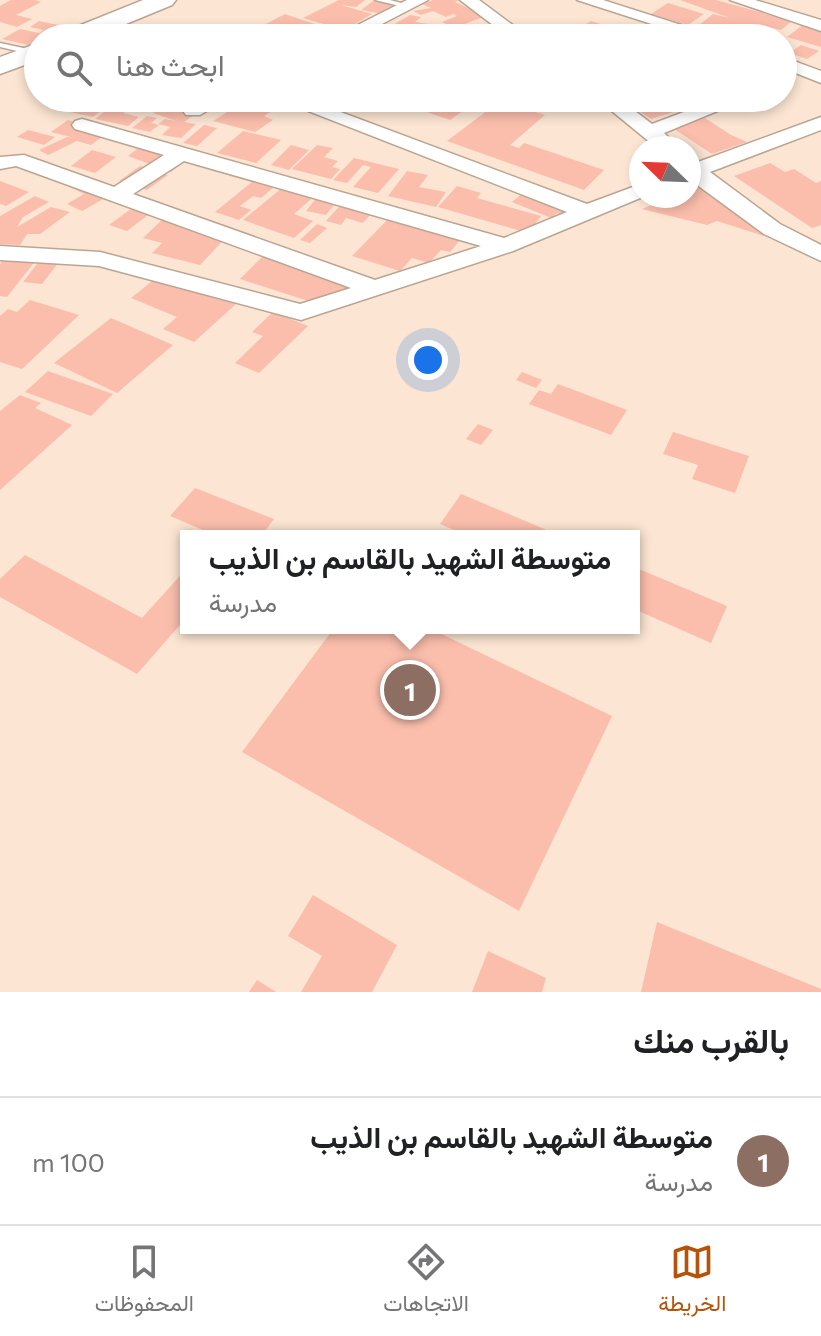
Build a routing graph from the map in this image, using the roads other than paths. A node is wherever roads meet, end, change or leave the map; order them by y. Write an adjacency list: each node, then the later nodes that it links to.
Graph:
1 (164, 0): 8 (main road)
2 (379, 0): 6 (lane)
3 (468, 0): 10 (street)
4 (585, 0): 11 (street)
5 (738, 0): 7 (street)
6 (414, 3): 9 (street)
7 (762, 3): 12 (street)
8 (105, 24)
9 (370, 24)
10 (501, 24)
11 (666, 24)
12 (821, 26)
13 (0, 45): 14 (lane)
14 (24, 50)
15 (24, 57): 16 (main road)
16 (0, 66)
17 (322, 112): 30 (street)
18 (625, 112): 22 (street)
19 (702, 112): 22 (street)
20 (821, 123): 26 (street)
21 (82, 125): 24 (street)
22 (651, 131): 23 (street)
23 (657, 136)
24 (178, 155): 29 (street); 31 (street)
25 (0, 163): 29 (street)
26 (701, 166)
27 (701, 177): 33 (street)
28 (629, 194): 30 (street)
29 (115, 196): 34 (street)
30 (584, 211): 31 (street)
31 (505, 246): 34 (street)
32 (0, 253): 34 (street)
33 (821, 254)
34 (374, 288)

